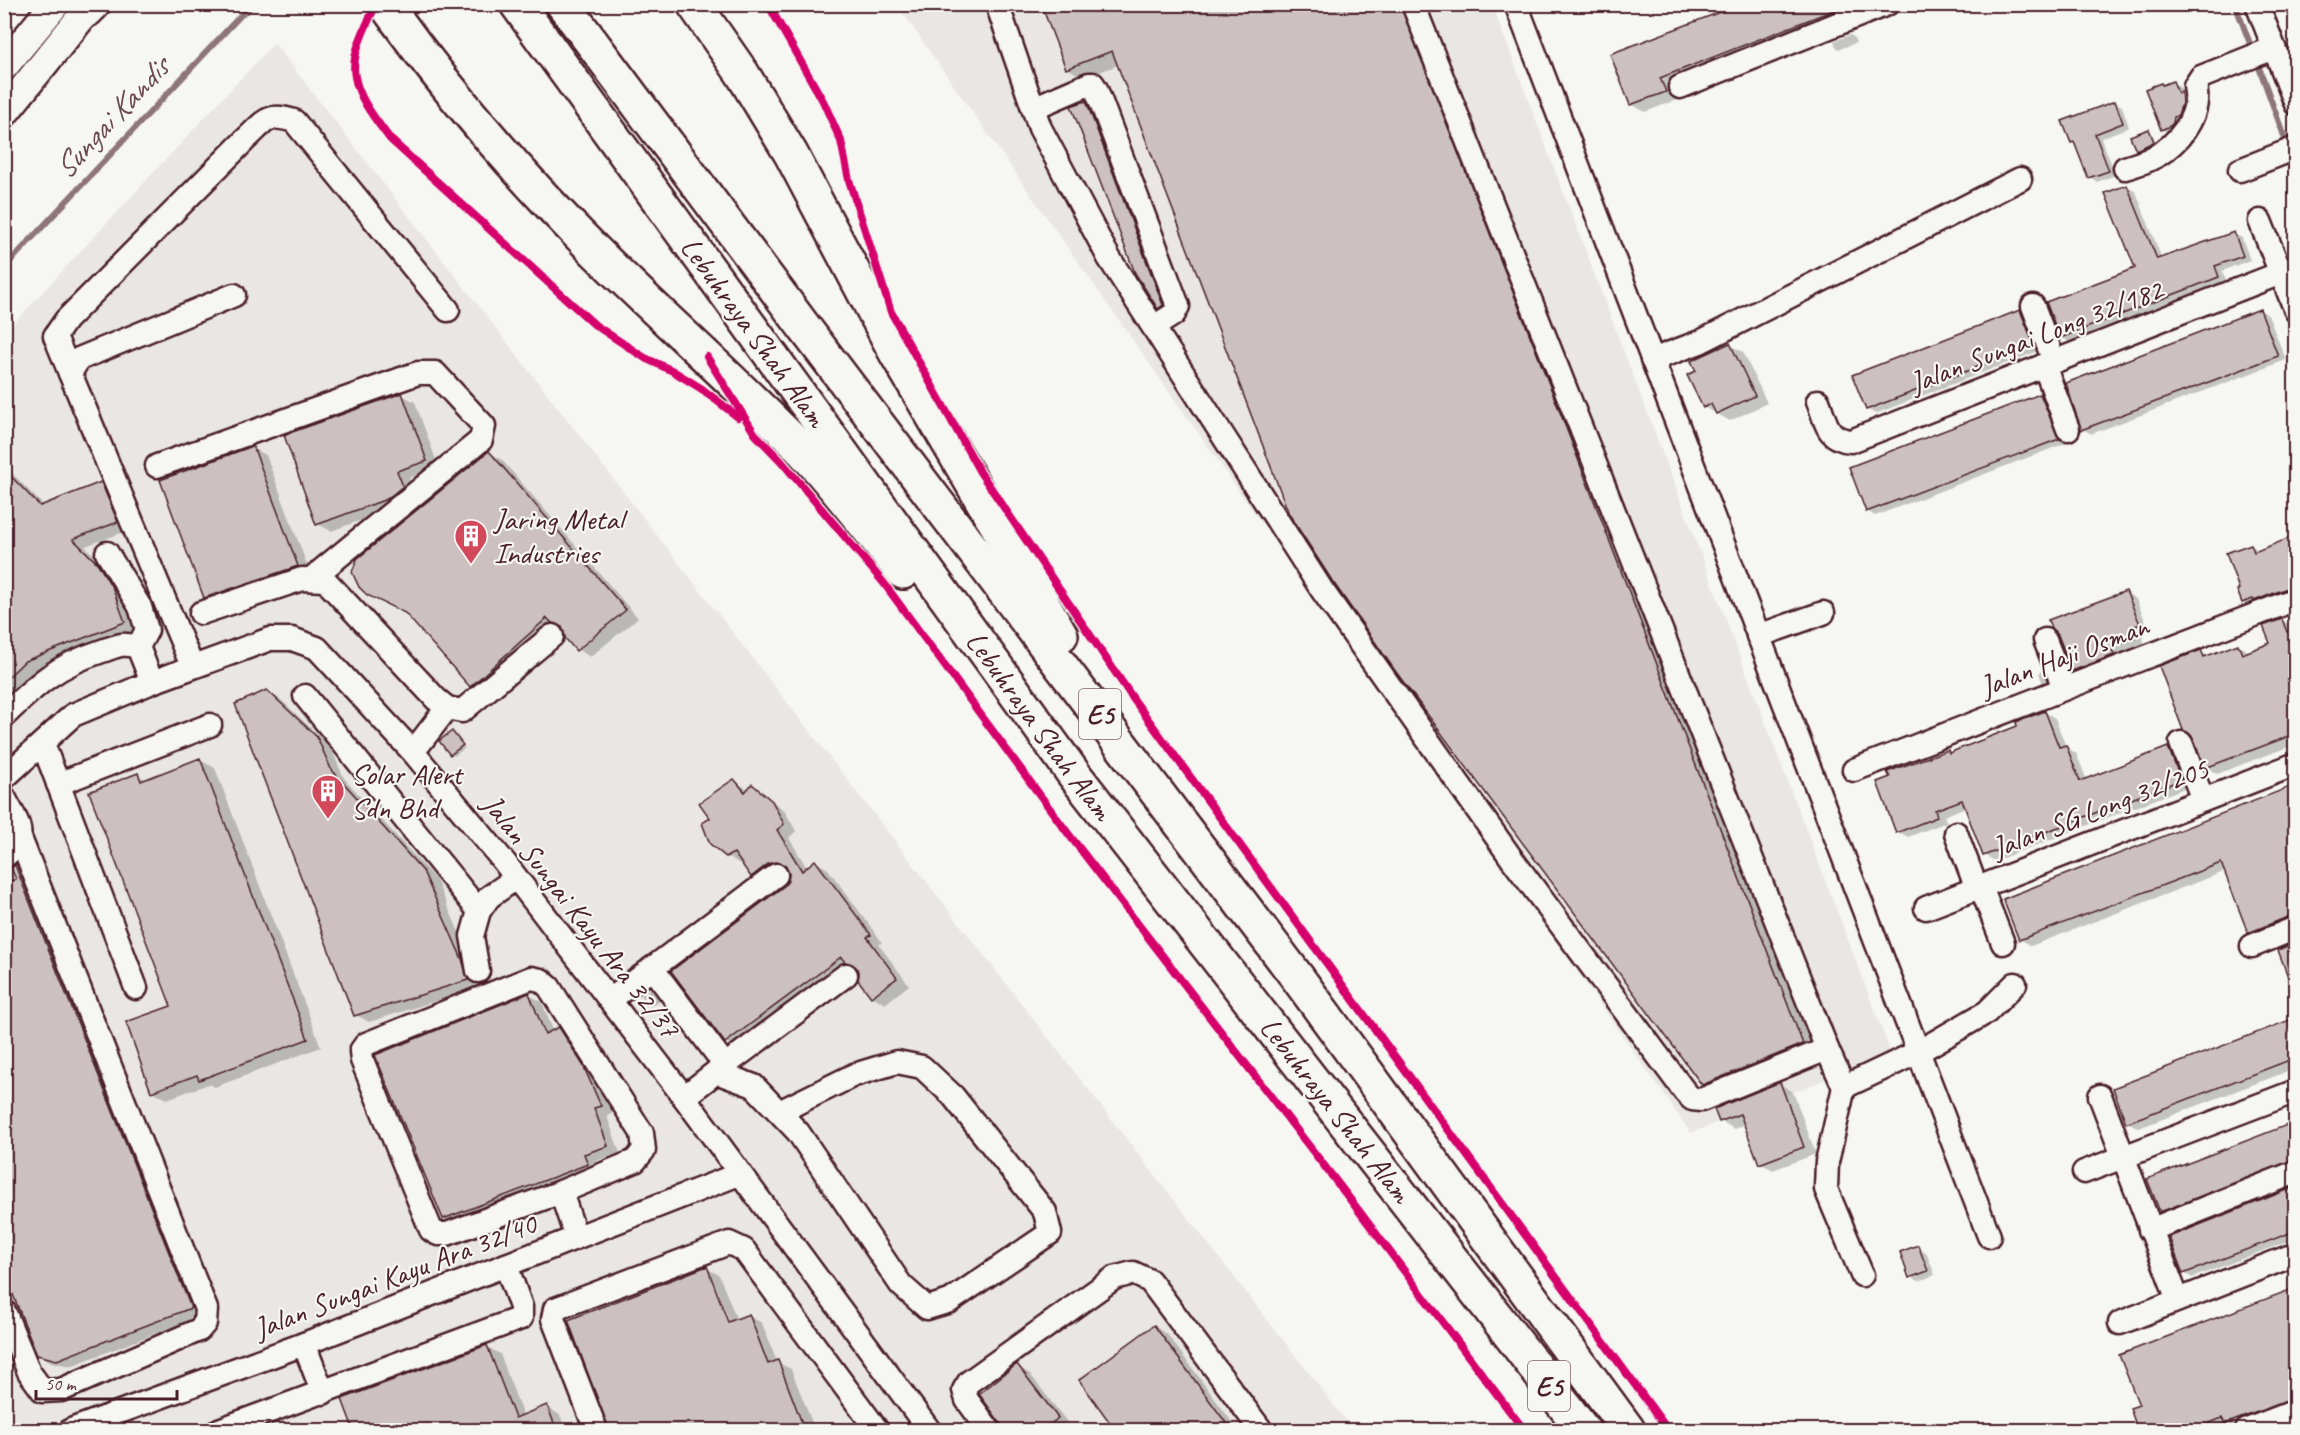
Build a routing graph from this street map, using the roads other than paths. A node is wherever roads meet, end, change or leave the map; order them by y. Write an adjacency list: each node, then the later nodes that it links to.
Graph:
1 (55, 4): 13 (main road)
2 (385, 4): 57 (highway)
3 (517, 4): 57 (highway, Lebuhraya Shah Alam / E5)
4 (563, 4): 59 (highway, Lebuhraya Shah Alam / E5)
5 (694, 4): 59 (highway)
6 (997, 4): 17 (street)
7 (1413, 4): 80 (street)
8 (1516, 4): 30 (street)
9 (1887, 4): 15 (street)
10 (2257, 4): 12 (street)
11 (91, 6): 18 (main road)
12 (2274, 48): 14 (street); 20 (street)
13 (4, 66)
14 (2289, 68): 16 (street)
15 (1680, 87)
16 (2295, 104)
17 (1033, 108): 29 (street); 29 (street)
18 (4, 113)
19 (2295, 148): 21 (street)
20 (2125, 168)
21 (2240, 170)
22 (2020, 178): 30 (street)
23 (2260, 220): 24 (street)
24 (2288, 270): 28 (street); 31 (street, Jalan Sungai Long 32/182)
25 (234, 295): 32 (street)
26 (2033, 306): 31 (street)
27 (448, 310): 32 (street)
28 (2295, 311)
29 (1154, 327): 80 (street)
30 (1652, 360): 42 (street)
31 (2049, 363): 33 (street, Jalan Sungai Long 32/182); 34 (street)
32 (70, 373): 45 (street)
33 (1818, 401)
34 (2068, 429)
35 (157, 466): 37 (street)
36 (107, 553): 44 (street)
37 (311, 579): 39 (street); 49 (street)
38 (2295, 599): 47 (street, Jalan Haji Osman)
39 (201, 613)
40 (1823, 613): 42 (street)
41 (552, 636): 49 (street)
42 (1758, 636): 81 (street)
43 (2044, 640): 47 (street)
44 (138, 647): 46 (street); 50 (street)
45 (192, 666): 46 (street, Jalan Sungai Kayu Ara 32/37); 54 (street, Jalan Sungai Kayu Ara 32/37)
46 (152, 682): 53 (street, Jalan Sungai Kayu Ara 32/37)
47 (2064, 688): 56 (street, Jalan Haji Osman)
48 (304, 696): 70 (street)
49 (447, 708): 54 (street)
50 (4, 716)
51 (210, 725): 60 (street)
52 (2181, 743): 62 (street)
53 (43, 744): 58 (street, Jalan Sungai Kayu Ara 32/37); 60 (street)
54 (413, 753): 67 (street, Jalan Sungai Kayu Ara 32/37)
55 (2295, 764): 62 (street, Jalan SG Long 32/205)
56 (1854, 770)
57 (1073, 773): 112 (highway, Lebuhraya Shah Alam / E5)
58 (4, 778)
59 (1152, 783): 113 (highway, Lebuhraya Shah Alam / E5)
60 (58, 784): 78 (street)
61 (4, 797): 64 (street)
62 (2202, 800): 68 (street, Jalan SG Long 32/205)
63 (1956, 833): 68 (street)
64 (20, 838): 65 (street); 100 (street)
65 (4, 857)
66 (776, 875): 74 (street)
67 (516, 878): 70 (street); 79 (street, Jalan Sungai Kayu Ara 32/37)
68 (1979, 888): 69 (street, Jalan SG Long 32/205); 72 (street)
69 (1926, 908)
70 (479, 910): 75 (street)
71 (2295, 928): 73 (street)
72 (2003, 943)
73 (2252, 946)
74 (652, 968): 79 (street); 82 (street)
75 (478, 971)
76 (846, 975): 82 (street)
77 (2015, 984): 81 (street)
78 (136, 988)
79 (610, 1000): 86 (street, Jalan Sungai Kayu Ara 32/37)
80 (1827, 1049): 83 (street)
81 (1918, 1052): 83 (street); 94 (street)
82 (720, 1068): 86 (street); 87 (street)
83 (1844, 1087): 98 (street)
84 (2295, 1091): 88 (street)
85 (2100, 1096): 88 (street)
86 (684, 1097): 91 (street, Jalan Sungai Kayu Ara 32/37)
87 (779, 1112): 87 (street)
88 (2122, 1157): 89 (street); 93 (street)
89 (2084, 1172)
90 (2295, 1173): 93 (street)
91 (739, 1174): 95 (street, Jalan Sungai Kayu Ara 32/40); 109 (street, Jalan Sungai Kayu Ara 32/37)
92 (561, 1192): 92 (street); 95 (street)
93 (2150, 1230): 99 (street)
94 (1989, 1236)
95 (576, 1238): 97 (street, Jalan Sungai Kayu Ara 32/40)
96 (2295, 1254): 99 (street)
97 (506, 1265): 102 (street, Jalan Sungai Kayu Ara 32/40); 103 (street)
98 (1862, 1275)
99 (2178, 1300): 101 (street)
100 (4, 1311)
101 (2120, 1323)
102 (304, 1344): 103 (street); 105 (street, Jalan Sungai Kayu Ara 32/40)
103 (323, 1393): 106 (street)
104 (2295, 1411): 114 (street)
105 (71, 1431)
106 (219, 1431)
107 (596, 1431): 108 (street)
108 (877, 1431)
109 (929, 1431)
110 (989, 1431): 111 (street)
111 (1261, 1431)
112 (1582, 1431)
113 (1628, 1431)
114 (2247, 1431)

